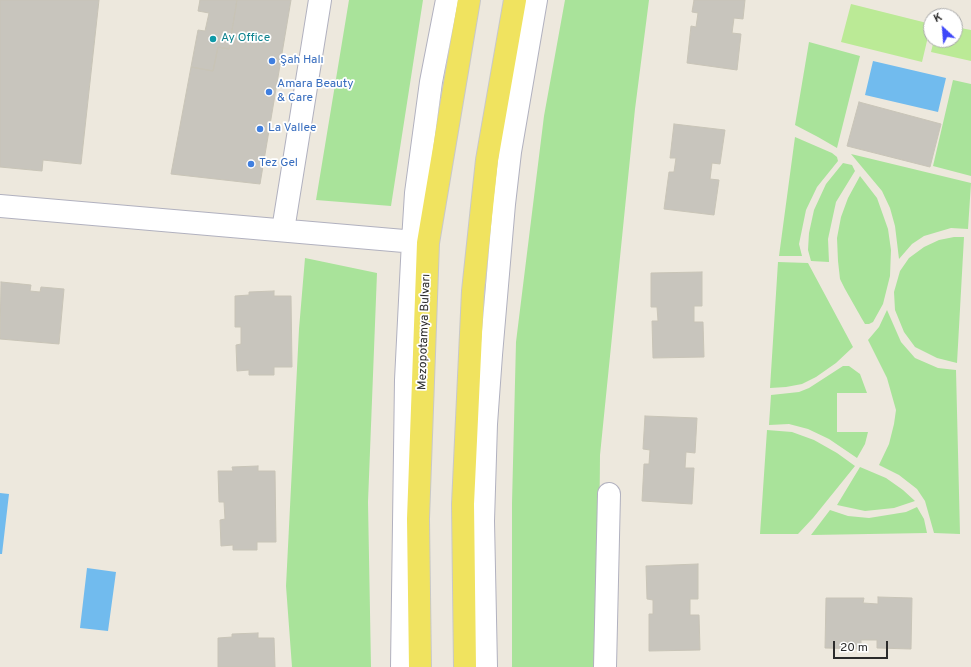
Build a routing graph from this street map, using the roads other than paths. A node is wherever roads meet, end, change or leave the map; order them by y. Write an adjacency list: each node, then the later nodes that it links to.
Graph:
1 (320, 0): 7 (street)
2 (447, 0): 8 (street)
3 (469, 0): 8 (main road, Mezopotamya Bulvarı)
4 (515, 0): 12 (main road)
5 (536, 0): 13 (street)
6 (0, 206): 7 (street)
7 (283, 230): 8 (street)
8 (420, 242): 10 (street); 11 (main road, Mezopotamya Bulvarı)
9 (609, 494): 14 (street)
10 (402, 667)
11 (420, 667)
12 (465, 667)
13 (486, 667)
14 (605, 667)

